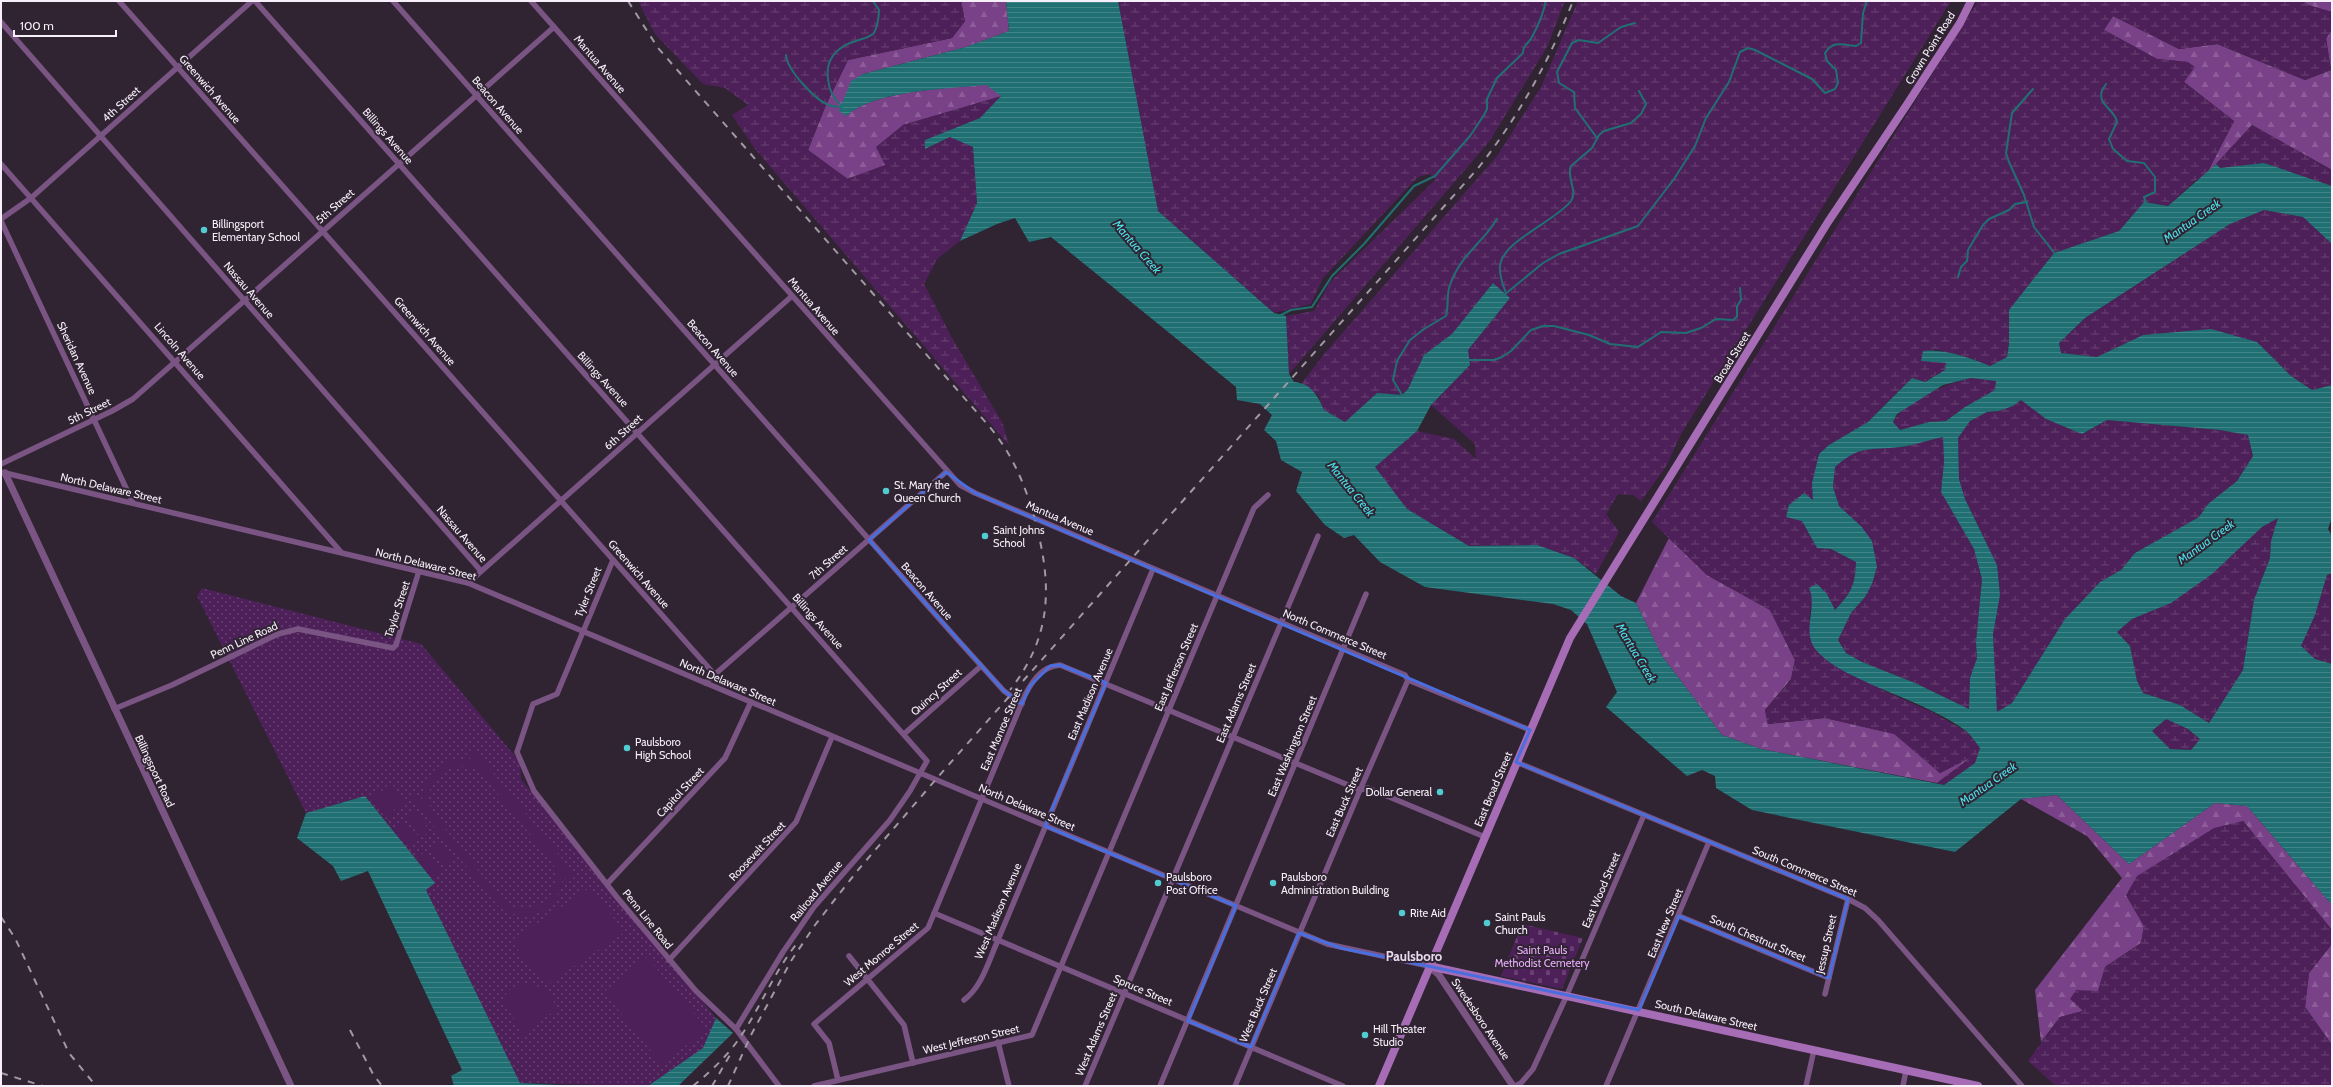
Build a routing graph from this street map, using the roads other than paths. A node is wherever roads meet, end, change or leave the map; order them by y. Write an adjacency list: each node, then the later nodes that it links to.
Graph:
1 (120, 1): 8 (street, Greenwich Avenue)
2 (254, 1): 8 (street, 4th Street); 13 (street, Billings Avenue)
3 (393, 1): 9 (street, Beacon Avenue)
4 (531, 1): 7 (street, Mantua Avenue)
5 (1971, 1): 10 (main road, Crown Point Road)
6 (1, 22): 11 (street, Nassau Avenue)
7 (554, 27): 9 (street, 5th Street); 17 (street, Mantua Avenue)
8 (178, 67): 11 (street, 4th Street); 16 (street, Greenwich Avenue)
9 (476, 95): 13 (street, 5th Street); 20 (street, Beacon Avenue)
10 (1906, 106): 42 (main road, Broad Street)
11 (101, 135): 14 (street, 4th Street); 18 (street, Nassau Avenue)
12 (1, 164): 14 (street, Lincoln Avenue)
13 (399, 164): 16 (street, 5th Street); 22 (street, Billings Avenue)
14 (31, 198): 15 (street, 4th Street); 19 (street, Lincoln Avenue)
15 (1, 220): 21 (street, Sheridan Avenue)
16 (322, 231): 18 (street, 5th Street); 27 (street, Greenwich Avenue)
17 (792, 296): 20 (street, 6th Street); 25 (street, Mantua Avenue)
18 (244, 300): 19 (street, 5th Street); 36 (street, Nassau Avenue)
19 (175, 361): 21 (street, 5th Street); 31 (street, Lincoln Avenue)
20 (714, 365): 22 (street, 6th Street); 30 (street, Beacon Avenue)
21 (95, 420): 23 (street, 5th Street); 28 (street, Sheridan Avenue)
22 (638, 433): 27 (street, 6th Street); 40 (street, Billings Avenue)
23 (1, 464): 24 (street, Billingsport Road)
24 (3, 472): 28 (street, North Delaware Street); 53 (street, Billingsport Road)
25 (946, 472): 30 (street, 7th Street); 32 (street, Mantua Avenue)
26 (1268, 495): 39 (street, East Jefferson Street)
27 (561, 501): 33 (street, Greenwich Avenue); 36 (street, 6th Street)
28 (133, 503): 31 (street, North Delaware Street)
29 (1318, 536): 41 (street, East Adams Street)
30 (869, 540): 40 (street, 7th Street); 46 (street, Beacon Avenue)
31 (342, 552): 35 (street, North Delaware Street)
32 (1130, 559): 34 (street, North Commerce Street)
33 (612, 560): 43 (street, Tyler Street); 47 (street, Greenwich Avenue)
34 (1153, 569): 39 (street, North Commerce Street); 50 (street, East Madison Avenue)
35 (419, 571): 37 (street, North Delaware Street); 44 (street, Taylor Street)
36 (481, 572): 37 (street, 6th Street)
37 (468, 583): 43 (street, North Delaware Street)
38 (1366, 594): 45 (street, East Washington Street)
39 (1217, 596): 41 (street, North Commerce Street); 54 (street, East Jefferson Street)
40 (792, 607): 47 (street, 7th Street); 56 (street, Billings Avenue)
41 (1280, 622): 45 (street, North Commerce Street); 58 (street, East Adams Street)
42 (1579, 622): 55 (main road, East Broad Street)
43 (583, 632): 49 (street, North Delaware Street); 59 (street, Tyler Street)
44 (388, 648): 53 (street, Penn Line Road)
45 (1344, 649): 48 (street, North Commerce Street); 61 (street, East Washington Street)
46 (981, 666): 52 (street, Beacon Avenue); 56 (street, Quincy Street)
47 (715, 675): 49 (street, 7th Street)
48 (1408, 680): 55 (street, North Commerce Street); 63 (street, East Buck Street)
49 (705, 683): 51 (street, North Delaware Street)
50 (1106, 683): 52 (street, East Monroe Street); 54 (street); 66 (street, East Madison Avenue)
51 (751, 702): 57 (street, North Delaware Street); 71 (street, Capitol Street)
52 (1022, 704): 64 (street, East Monroe Street)
53 (114, 709): 97 (street, Billingsport Road)
54 (1169, 710): 58 (street); 69 (street, East Jefferson Street)
55 (1530, 730): 60 (main road, East Broad Street)
56 (904, 734): 62 (street, Billings Avenue)
57 (832, 737): 62 (street, North Delaware Street); 79 (street, Roosevelt Street)
58 (1233, 737): 61 (street); 70 (street, East Adams Street)
59 (517, 752): 71 (street, Penn Line Road)
60 (1516, 762): 65 (street, South Commerce Street); 67 (main road, East Broad Street)
61 (1296, 763): 63 (street); 73 (street, East Washington Street)
62 (921, 772): 64 (street, North Delaware Street); 90 (street, Railroad Avenue)
63 (1360, 790): 67 (street); 76 (street, East Buck Street)
64 (982, 799): 66 (street, North Delaware Street); 74 (street, West Monroe Street)
65 (1644, 815): 68 (street, South Commerce Street); 86 (street, East Wood Street)
66 (1046, 826): 69 (street, North Delaware Street); 77 (street, West Madison Avenue)
67 (1485, 837): 80 (main road, East Broad Street)
68 (1710, 842): 72 (street, South Commerce Street); 75 (street, East New Street)
69 (1109, 852): 70 (street, North Delaware Street); 81 (street, West Jefferson Street)
70 (1173, 879): 73 (street, North Delaware Street); 84 (street, West Adams Street)
71 (607, 884): 79 (street, Penn Line Road)
72 (1848, 898): 82 (street, Jessup Street); 111 (street, South Commerce Street)
73 (1236, 906): 76 (street, North Delaware Street); 89 (street, East Washington Street)
74 (934, 913): 77 (street, Spruce Street); 83 (street, West Monroe Street)
75 (1679, 916): 82 (street, South Chestnut Street); 88 (street, East New Street)
76 (1299, 932): 80 (street, North Delaware Street); 92 (street, West Buck Street)
77 (998, 940): 81 (street, Spruce Street); 87 (street, West Madison Avenue)
78 (849, 956): 83 (street)
79 (669, 960): 90 (street, Penn Line Road)
80 (1430, 966): 86 (main road, South Delaware Street); 105 (main road, East Broad Street); 106 (street, Swedesboro Avenue)
81 (1061, 967): 84 (street, Spruce Street); 91 (street, West Jefferson Street)
82 (1829, 978): 85 (street, Jessup Street)
83 (866, 980): 94 (street); 96 (street, West Monroe Street)
84 (1124, 993): 89 (street, Spruce Street); 101 (street, West Adams Street)
85 (1825, 994)
86 (1567, 995): 88 (main road, South Delaware Street); 106 (street, East Wood Street)
87 (964, 1000)
88 (1639, 1010): 93 (main road, South Delaware Street); 107 (street, East New Street)
89 (1188, 1020): 92 (street, Spruce Street); 102 (street, East Washington Street)
90 (736, 1029): 98 (street, Penn Line Road)
91 (998, 1042): 94 (street, West Jefferson Street); 100 (street)
92 (1251, 1047): 103 (street, West Buck Street); 104 (street, Spruce Street)
93 (1814, 1050): 95 (main road, South Delaware Street); 108 (street)
94 (913, 1063): 96 (street, West Jefferson Street)
95 (1906, 1070): 109 (street); 110 (main road, South Delaware Street)
96 (838, 1080): 99 (street, West Jefferson Street)
97 (291, 1086)
98 (779, 1086)
99 (814, 1086)
100 (1009, 1086)
101 (1085, 1086)
102 (1160, 1086)
103 (1235, 1086)
104 (1343, 1086)
105 (1378, 1086)
106 (1514, 1086)
107 (1606, 1086)
108 (1806, 1086)
109 (1902, 1086)
110 (1978, 1086)
111 (2022, 1086)

